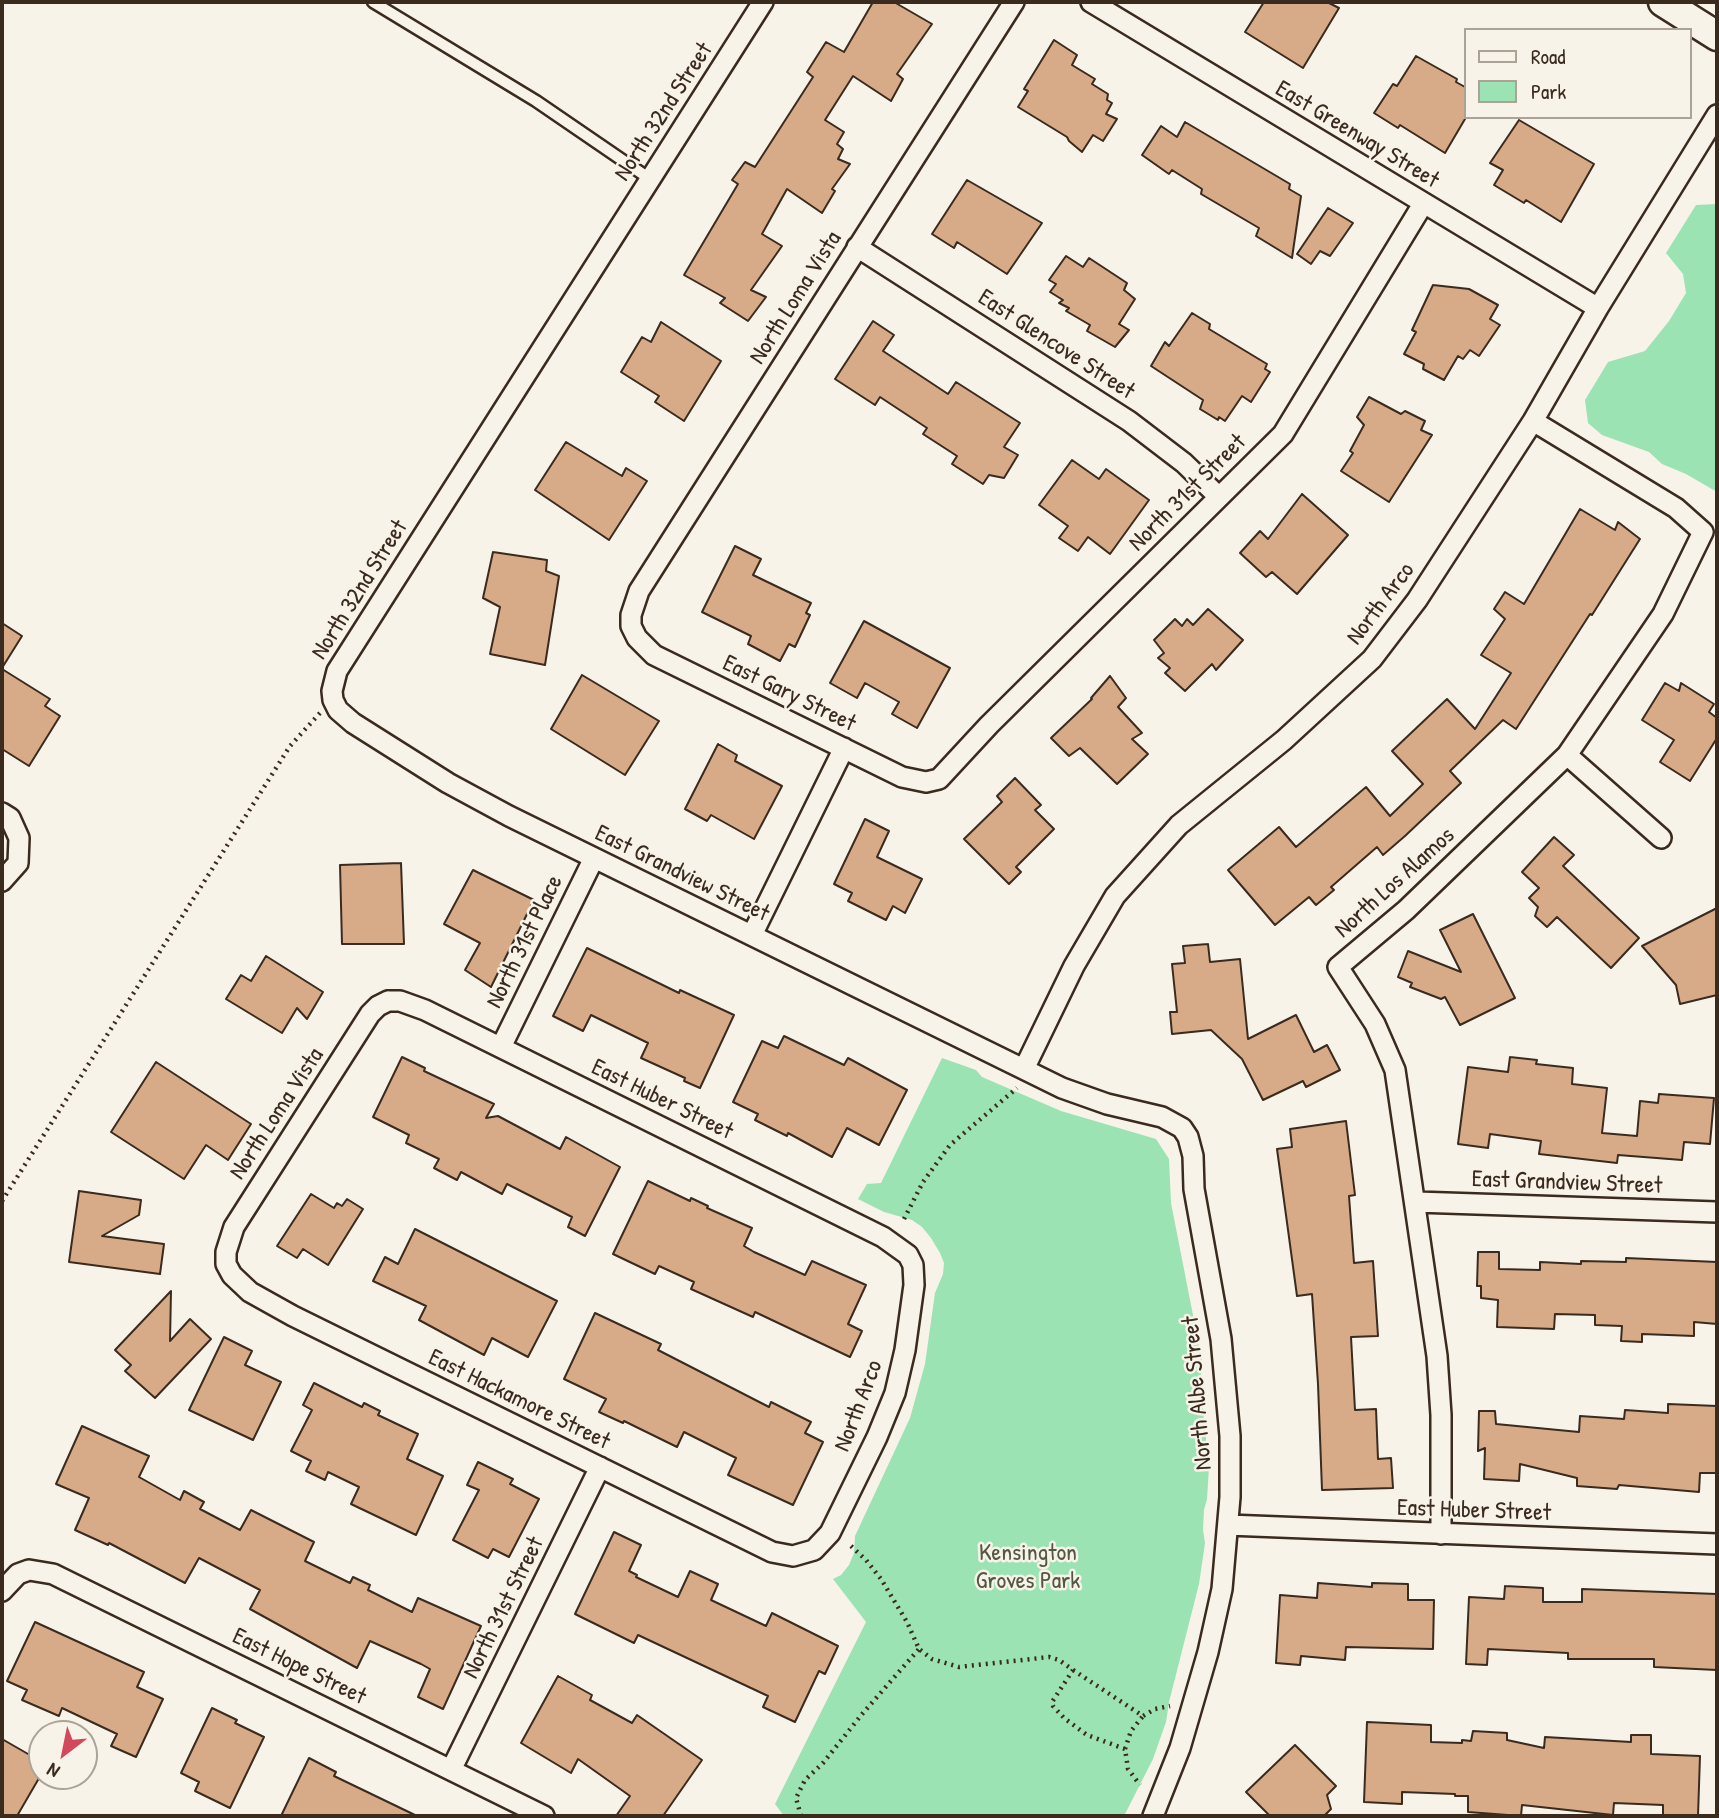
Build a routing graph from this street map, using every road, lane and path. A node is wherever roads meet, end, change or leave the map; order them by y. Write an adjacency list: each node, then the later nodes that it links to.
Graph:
1 (373, 2): 8 (lane)
2 (764, 2): 8 (street, North 32nd Street)
3 (1014, 2): 10 (street, North Loma Vista)
4 (1091, 2): 9 (street, East Greenway Street)
5 (1663, 2): 6 (main road)
6 (1717, 36)
7 (1717, 115): 11 (street, North Arco)
8 (650, 179): 15 (street, North 32nd Street)
9 (1423, 204): 11 (street, East Greenway Street); 13 (street, North 31st Street)
10 (857, 247): 13 (street, East Glencove Street); 14 (street, North Loma Vista)
11 (1598, 308): 12 (street, North Arco)
12 (1533, 421): 17 (street, North Los Alamos); 26 (street, North Arco)
13 (1219, 497): 18 (street, North 31st Street)
14 (631, 626): 16 (street, East Gary Street)
15 (333, 700): 21 (street, East Grandview Street); 27 (path, North 32nd Street)
16 (844, 748): 18 (street, East Gary Street); 23 (street)
17 (1567, 755): 20 (street); 28 (street, North Los Alamos)
18 (939, 779)
19 (2, 813): 22 (street)
20 (1661, 838)
21 (594, 858): 23 (street, East Grandview Street); 25 (street, North 31st Place)
22 (2, 881)
23 (752, 935): 26 (street, East Grandview Street)
24 (388, 1001): 25 (street, East Huber Street); 32 (street, North Loma Vista)
25 (501, 1047): 31 (street, East Huber Street)
26 (1020, 1078): 30 (path); 34 (street, North Albe Street)
27 (2, 1202)
28 (1416, 1202): 29 (street, East Grandview Street); 35 (street, North Los Alamos)
29 (1717, 1212)
30 (904, 1219)
31 (908, 1255): 38 (street, North Arco)
32 (226, 1264): 33 (street, East Hackamore Street)
33 (600, 1467): 38 (street, East Hackamore Street); 45 (street, North 31st Street)
34 (1228, 1525): 35 (street, East Huber Street); 49 (street, North Albe Street)
35 (1441, 1534): 36 (street, East Huber Street)
36 (1717, 1545)
37 (850, 1546): 40 (path)
38 (804, 1555)
39 (2, 1591): 45 (street, East Hope Street)
40 (919, 1649): 41 (path); 48 (path)
41 (1073, 1670): 43 (path); 44 (path)
42 (1170, 1706): 43 (path)
43 (1143, 1716): 44 (path)
44 (1125, 1749): 46 (path)
45 (451, 1770): 47 (street, East Hope Street)
46 (1140, 1786)
47 (544, 1816)
48 (801, 1816)
49 (1153, 1816)

